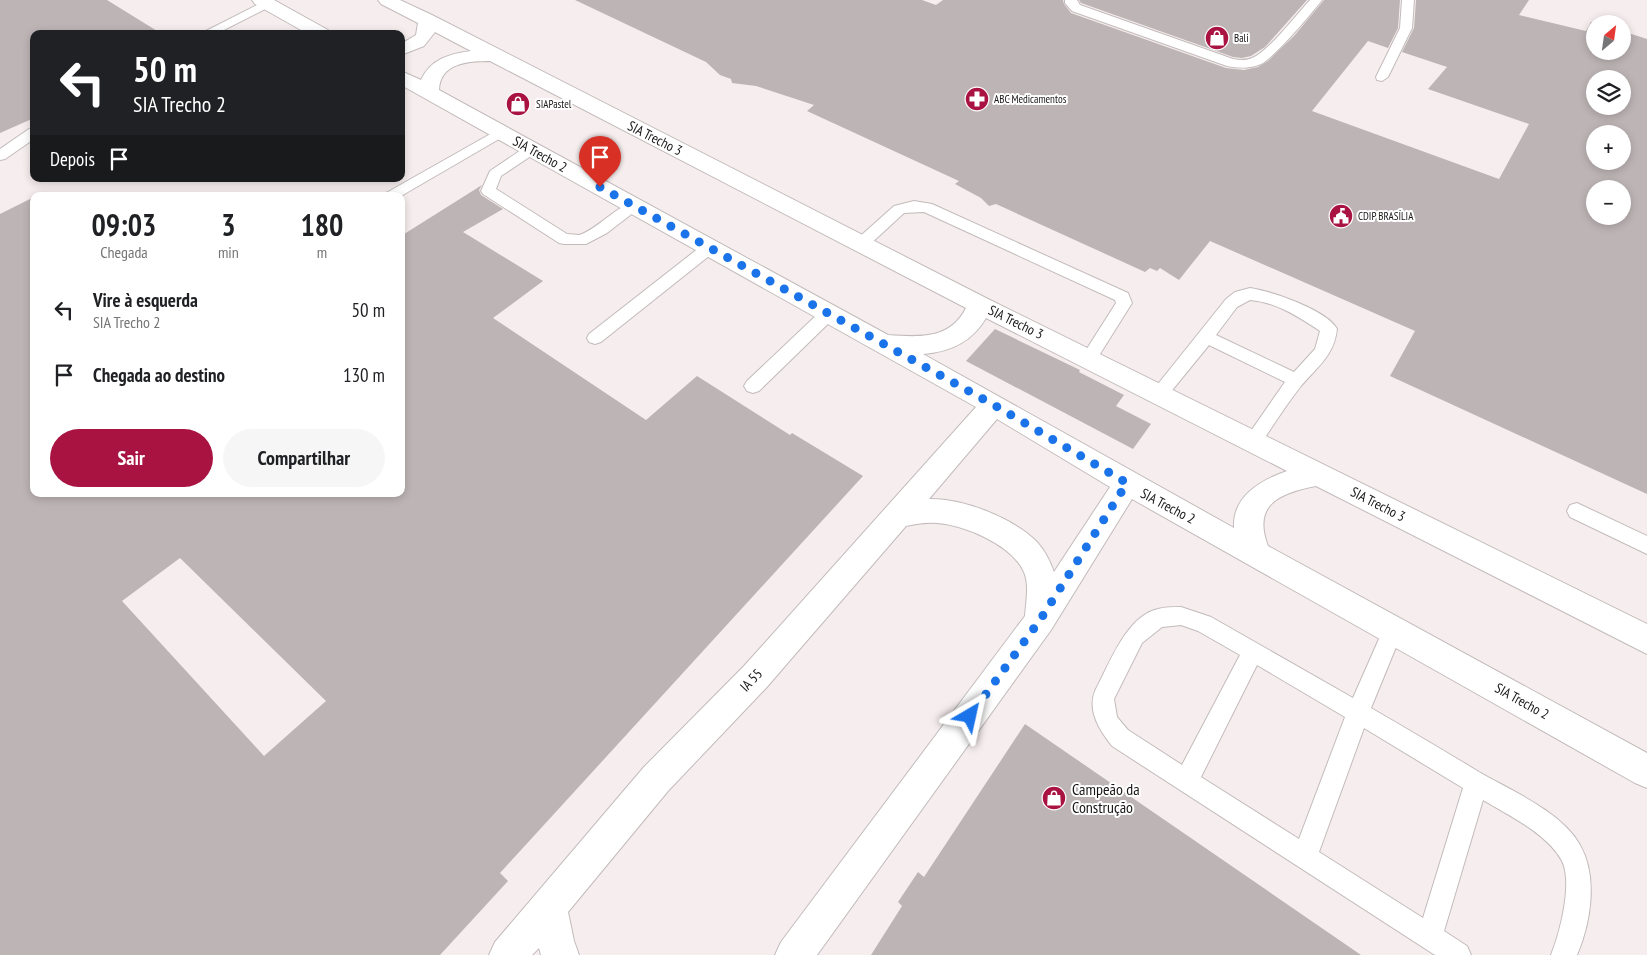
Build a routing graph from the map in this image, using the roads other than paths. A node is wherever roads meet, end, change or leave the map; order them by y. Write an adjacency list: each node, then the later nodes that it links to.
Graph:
1 (388, 0): 6 (main road, SIA Trecho 3)
2 (1071, 0): 3 (lane)
3 (1316, 0)
4 (1408, 0): 11 (lane)
5 (264, 2): 7 (lane); 8 (main road)
6 (426, 19): 9 (main road); 10 (main road, SIA Trecho 3)
7 (213, 30)
8 (315, 30)
9 (405, 48)
10 (494, 56): 13 (main road); 20 (main road, SIA Trecho 3)
11 (1382, 77)
12 (405, 80): 13 (main road, SIA Trecho 2)
13 (429, 93): 14 (main road, SIA Trecho 2)
14 (500, 132): 16 (main road, SIA Trecho 2); 18 (lane)
15 (30, 135): 17 (lane)
16 (532, 149): 19 (main road, SIA Trecho 2); 19 (lane)
17 (0, 156)
18 (397, 192)
19 (635, 206): 21 (main road, SIA Trecho 2)
20 (861, 244): 22 (main road, SIA Trecho 3); 27 (lane)
21 (709, 248): 23 (main road, SIA Trecho 2); 25 (lane)
22 (980, 305): 26 (main road); 27 (main road, SIA Trecho 3)
23 (828, 314): 26 (main road, SIA Trecho 2); 29 (lane)
24 (1206, 336): 28 (lane); 28 (lane); 30 (lane)
25 (595, 338)
26 (884, 344): 31 (main road, SIA Trecho 2)
27 (1089, 358): 30 (main road, SIA Trecho 3)
28 (1296, 380): 32 (lane)
29 (753, 386)
30 (1159, 394): 32 (main road, SIA Trecho 3)
31 (994, 405): 34 (main road, SIA Trecho 2); 36 (main road, IA 55)
32 (1253, 441): 33 (main road, SIA Trecho 3)
33 (1318, 474): 38 (main road); 41 (main road, SIA Trecho 3)
34 (1127, 483): 38 (main road, SIA Trecho 2); 39 (main road)
35 (1577, 511): 37 (lane)
36 (898, 515): 39 (main road); 48 (main road, IA 55)
37 (1647, 545)
38 (1256, 554): 40 (main road, SIA Trecho 2)
39 (1040, 620): 52 (main road)
40 (1393, 630): 43 (lane); 44 (main road, SIA Trecho 2)
41 (1647, 640)
42 (1253, 651): 43 (lane); 45 (lane); 45 (lane)
43 (1358, 713): 46 (lane); 47 (lane)
44 (1647, 771)
45 (1186, 782): 47 (lane)
46 (1476, 784): 49 (lane); 54 (lane)
47 (1305, 857): 49 (lane)
48 (549, 908): 50 (main road, IA 55); 51 (main road)
49 (1430, 937): 53 (lane)
50 (508, 955)
51 (560, 955)
52 (794, 955)
53 (1458, 955)
54 (1564, 955)

